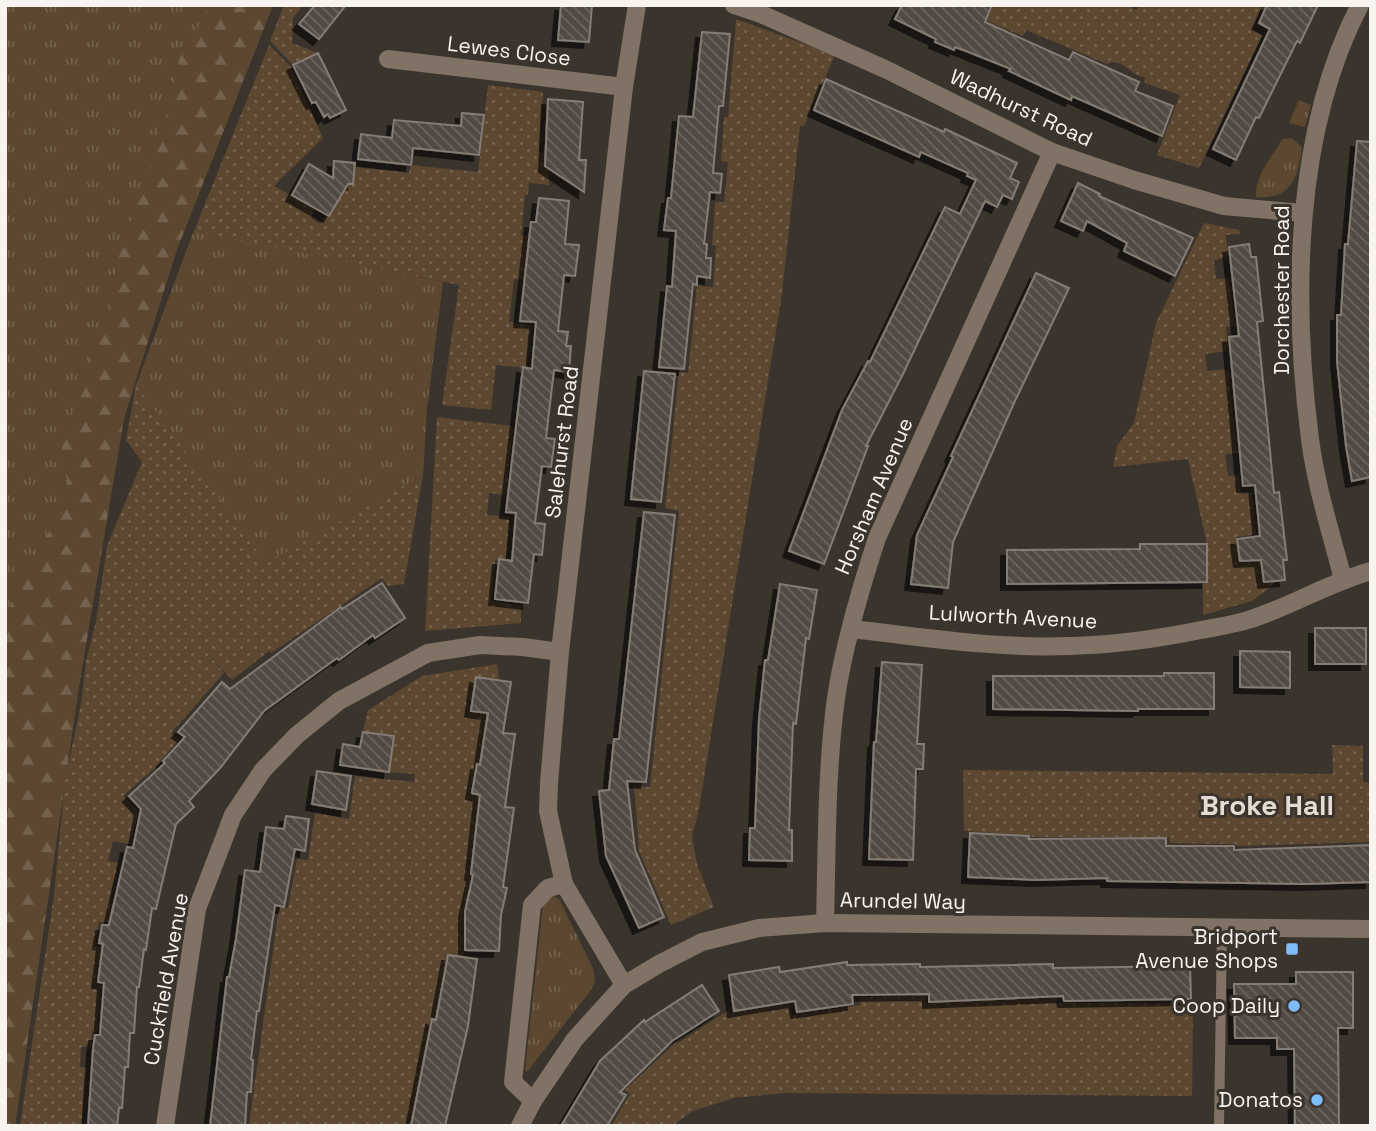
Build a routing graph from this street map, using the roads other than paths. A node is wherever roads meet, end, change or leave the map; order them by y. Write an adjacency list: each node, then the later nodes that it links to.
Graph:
1 (636, 5): 5 (street, Salehurst Road)
2 (734, 5): 6 (street, Wadhurst Road)
3 (1360, 5): 7 (street, Dorchester Road)
4 (388, 59): 5 (street, Lewes Close)
5 (624, 87): 11 (street, Salehurst Road)
6 (1052, 152): 7 (street, Wadhurst Road); 10 (street, Horsham Avenue)
7 (1302, 213): 9 (street, Dorchester Road)
8 (1371, 571): 9 (street, Lulworth Avenue)
9 (1343, 579): 10 (street, Lulworth Avenue)
10 (851, 629): 13 (street, Horsham Avenue)
11 (560, 652): 12 (street, Salehurst Road); 18 (street, Cuckfield Avenue)
12 (564, 884): 16 (street, Salehurst Road); 17 (street)
13 (825, 923): 14 (street, Arundel Way); 16 (street, Arundel Way)
14 (1222, 927): 15 (street, Arundel Way); 20 (lane)
15 (1371, 929)
16 (624, 985): 17 (street, Arundel Way)
17 (533, 1101): 19 (street, Arundel Way)
18 (165, 1126)
19 (520, 1126)
20 (1219, 1126)

